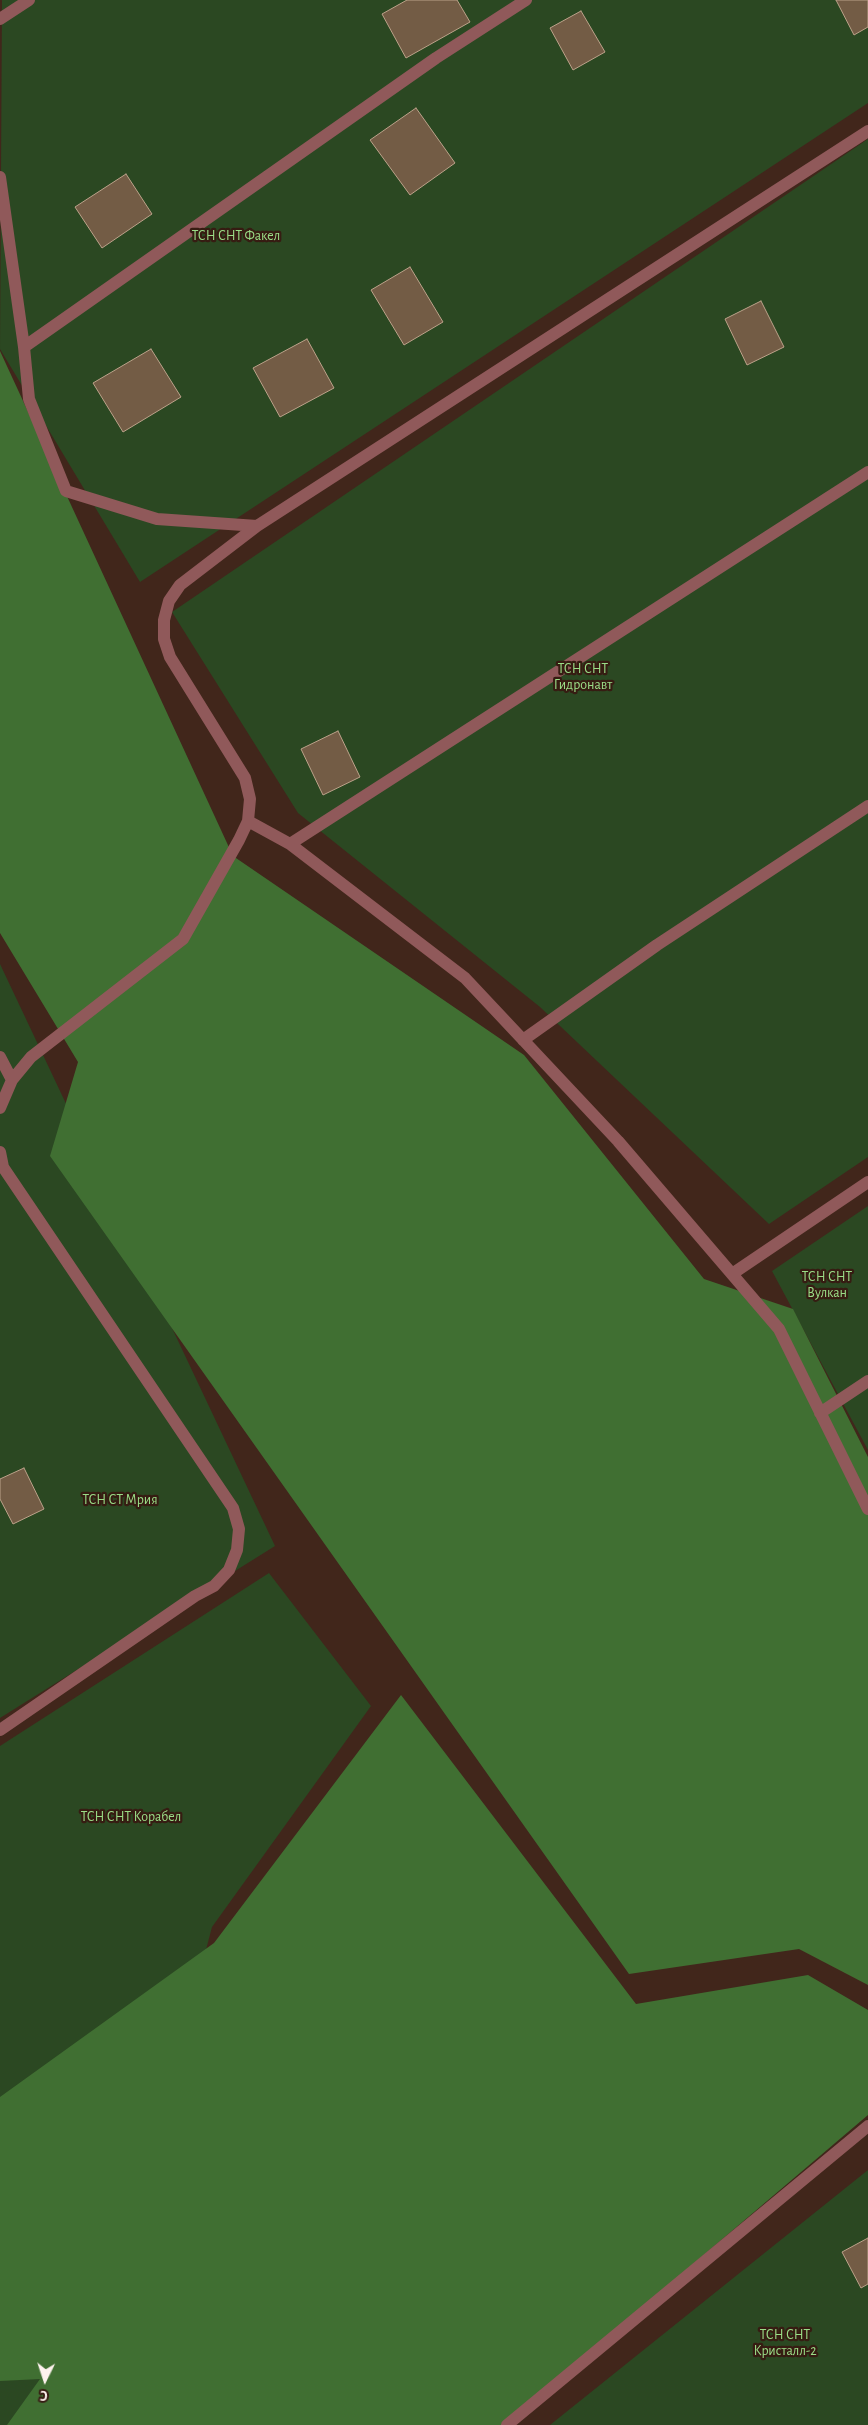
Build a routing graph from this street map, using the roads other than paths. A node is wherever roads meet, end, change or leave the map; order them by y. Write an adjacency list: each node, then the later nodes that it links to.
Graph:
1 (29, 0): 3 (street)
2 (526, 0): 6 (street)
3 (0, 19)
4 (868, 131): 8 (street)
5 (0, 177): 6 (street)
6 (24, 347): 8 (street)
7 (868, 472): 11 (street)
8 (257, 526): 10 (street)
9 (868, 806): 12 (street)
10 (248, 821): 11 (street); 14 (street)
11 (290, 844): 12 (street)
12 (523, 1040): 18 (street)
13 (0, 1057): 14 (street)
14 (12, 1080): 15 (street)
15 (0, 1108)
16 (0, 1152): 22 (street)
17 (868, 1182): 18 (street)
18 (732, 1274): 20 (street)
19 (868, 1382): 20 (street)
20 (820, 1413): 21 (street)
21 (868, 1509)
22 (0, 1730)
23 (868, 2126): 24 (street)
24 (507, 2425)

